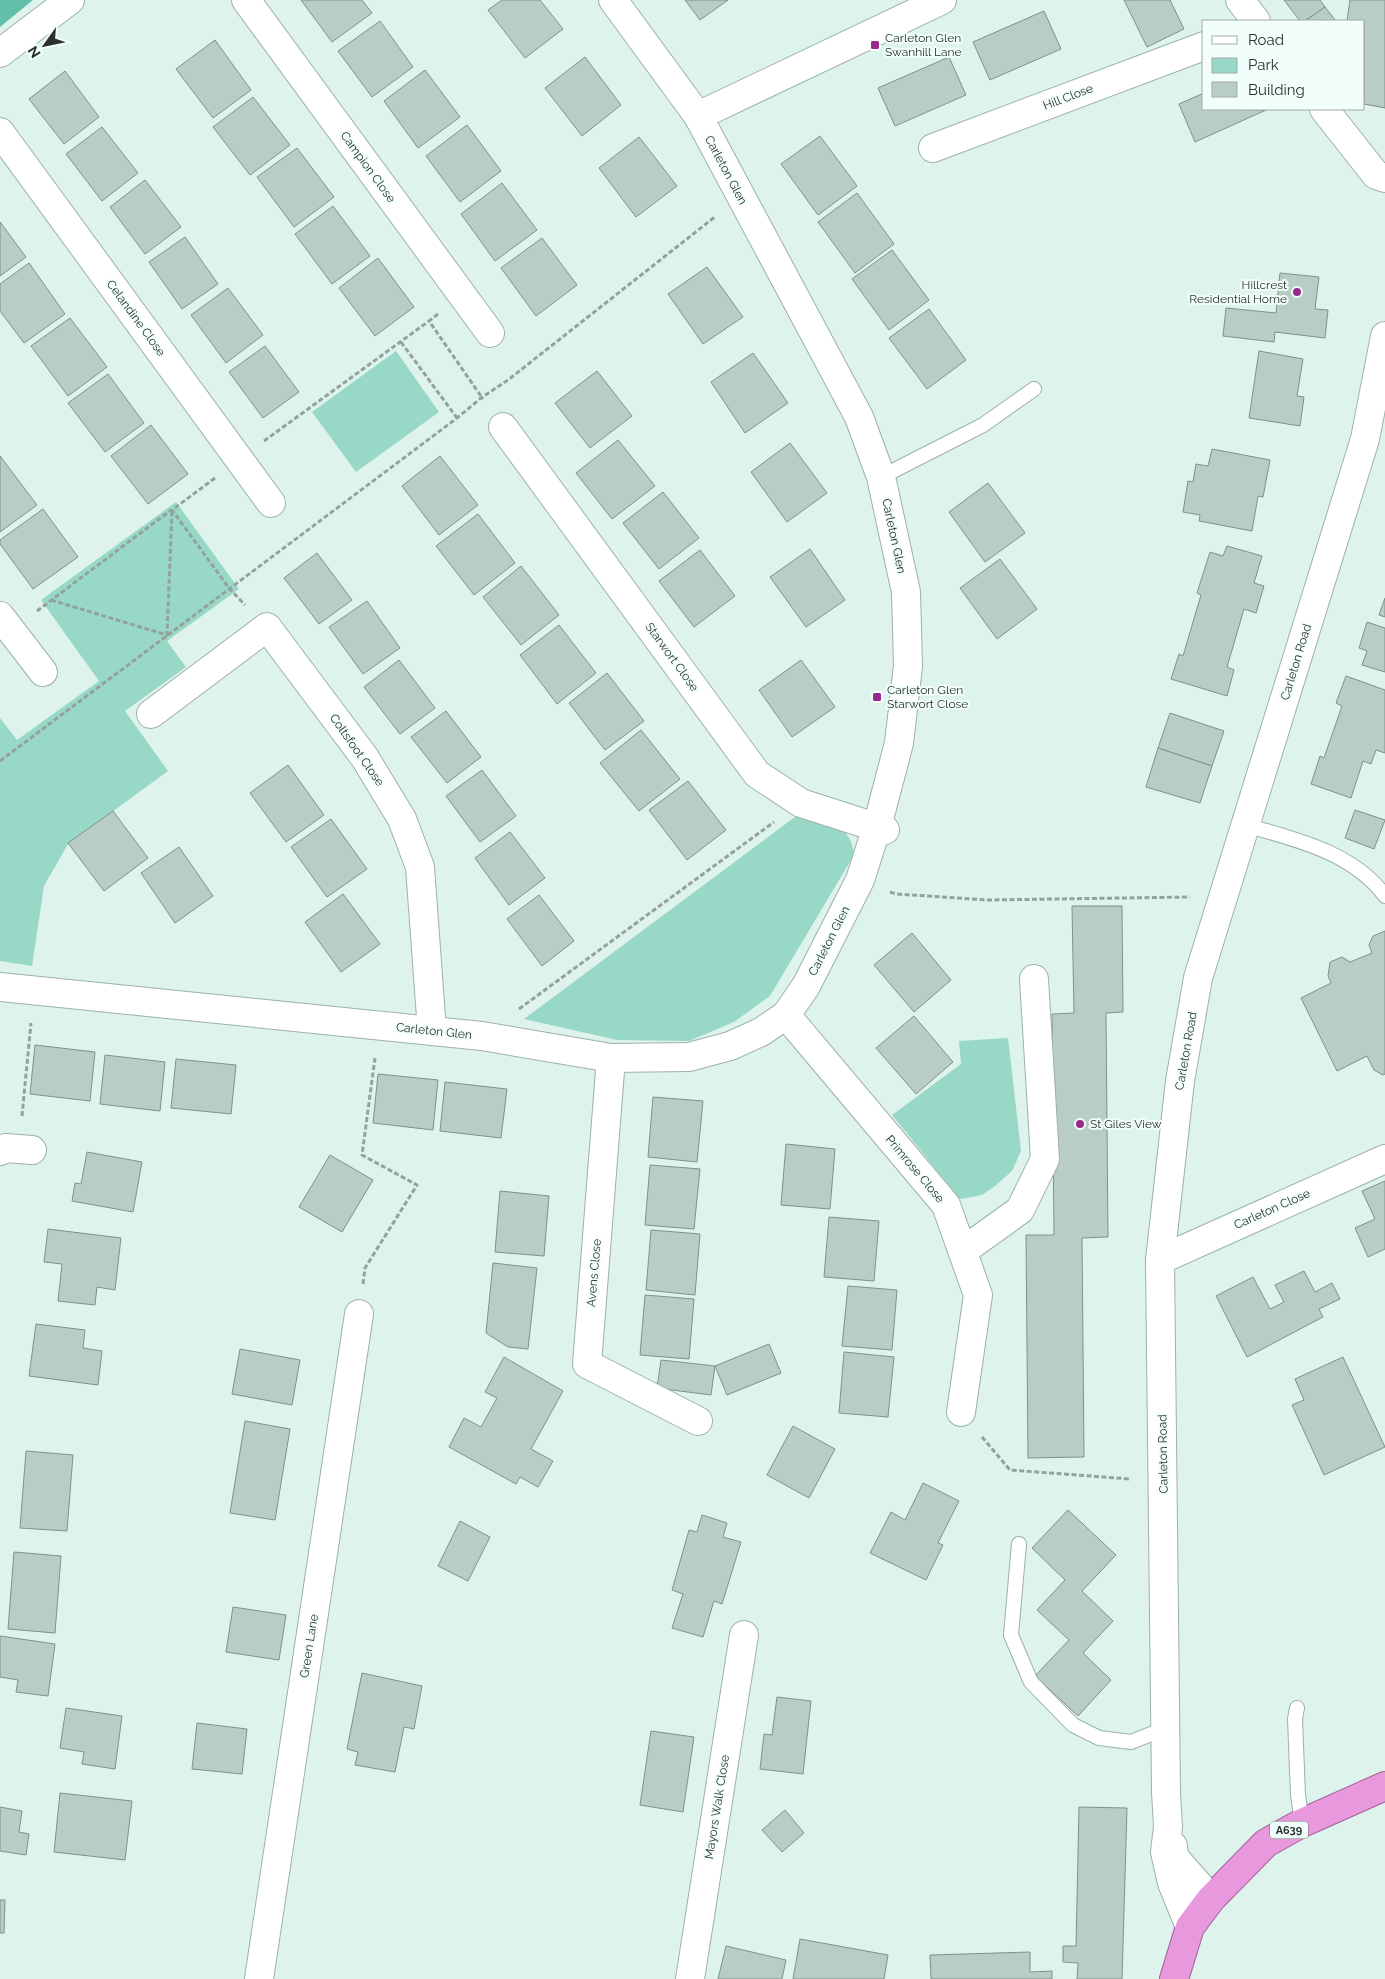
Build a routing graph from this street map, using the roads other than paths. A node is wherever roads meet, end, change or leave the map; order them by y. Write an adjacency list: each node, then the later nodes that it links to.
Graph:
1 (70, 0): 8 (street)
2 (246, 0): 14 (street, Campion Close)
3 (613, 0): 10 (street, Carleton Glen)
4 (942, 0): 10 (street)
5 (1240, 0): 6 (street)
6 (1255, 20)
7 (1202, 47): 12 (street, Hill Close)
8 (0, 53)
9 (1325, 110): 13 (street)
10 (698, 116): 19 (street, Carleton Glen)
11 (0, 132): 20 (street, Celandine Close)
12 (933, 148)
13 (1385, 178)
14 (490, 333)
15 (1385, 336): 16 (street, Carleton Road)
16 (1382, 366): 24 (street, Carleton Road)
17 (1034, 389): 19 (lane)
18 (503, 427): 25 (street, Starwort Close)
19 (881, 477): 25 (street, Carleton Glen)
20 (271, 503)
21 (6, 623): 22 (street)
22 (43, 672)
23 (151, 714): 30 (street, Coltsfoot Close)
24 (1245, 825): 26 (lane); 34 (street, Carleton Road)
25 (881, 828): 29 (street, Carleton Glen)
26 (1385, 896)
27 (1034, 979): 33 (street)
28 (0, 987): 30 (street, Carleton Glen)
29 (786, 1015): 31 (street, Carleton Glen); 33 (street, Primrose Close)
30 (432, 1031): 31 (street, Carleton Glen)
31 (611, 1058): 37 (street, Avens Close)
32 (1385, 1159): 34 (street, Carleton Close)
33 (962, 1251): 36 (street, Primrose Close)
34 (1160, 1260): 41 (street, Carleton Road)
35 (359, 1314): 47 (street, Green Lane)
36 (961, 1412)
37 (698, 1421)
38 (1018, 1544): 41 (lane)
39 (744, 1635): 48 (street, Mayors Walk Close)
40 (1297, 1708): 44 (lane)
41 (1166, 1728): 43 (street, Carleton Road)
42 (1385, 1786): 44 (highway, A639)
43 (1166, 1792): 45 (street, Carleton Road); 46 (street, Carleton Road)
44 (1302, 1823): 45 (highway, A639)
45 (1211, 1899): 46 (highway, A639)
46 (1190, 1926): 49 (highway, A639)
47 (259, 1979)
48 (690, 1979)
49 (1174, 1979)

